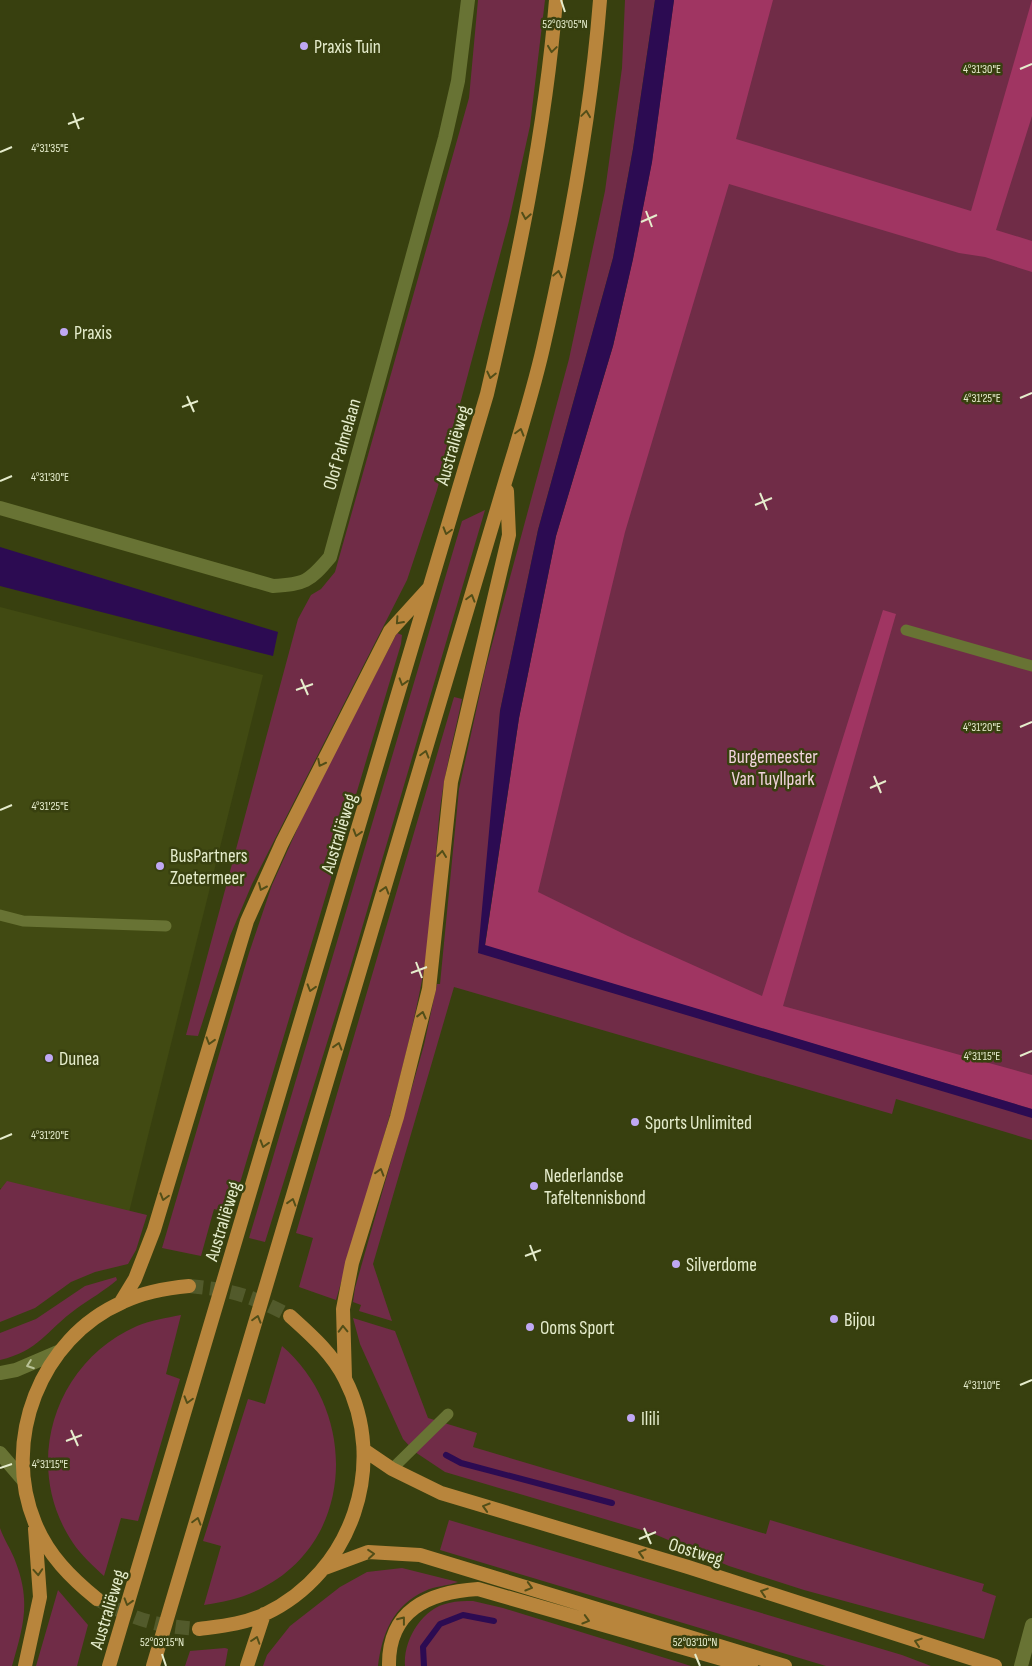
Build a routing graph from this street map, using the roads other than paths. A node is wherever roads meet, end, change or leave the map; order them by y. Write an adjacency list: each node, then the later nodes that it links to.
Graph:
1 (468, 0): 5 (street, Olof Palmelaan)
2 (556, 0): 6 (main road, Australiëweg, one-way to 6)
3 (600, 0): 4 (main road, one-way to 3)
4 (506, 479): 16 (main road, one-way to 4); 30 (main road, one-way to 4)
5 (0, 508)
6 (432, 585): 12 (main road, one-way to 12); 29 (main road, Australiëweg, one-way to 29)
7 (906, 630): 8 (lane)
8 (1032, 666)
9 (0, 916): 10 (lane)
10 (166, 926)
11 (189, 1286): 12 (main road)
12 (121, 1302): 14 (main road)
13 (290, 1316): 16 (main road)
14 (58, 1352): 15 (street, one-way to 15); 21 (main road)
15 (0, 1373)
16 (345, 1378): 18 (main road)
17 (448, 1414): 20 (lane)
18 (364, 1450): 20 (main road, Oostweg); 23 (main road)
19 (0, 1453): 21 (street)
20 (392, 1469): 34 (main road, Oostweg, one-way to 20)
21 (24, 1480): 22 (main road)
22 (35, 1523): 24 (main road); 28 (main road, one-way to 28)
23 (325, 1568): 25 (main road); 33 (main road, one-way to 33)
24 (97, 1599)
25 (264, 1614): 27 (main road); 31 (main road, one-way to 25)
26 (1032, 1625): 35 (street)
27 (199, 1629)
28 (25, 1666)
29 (109, 1666)
30 (153, 1666)
31 (247, 1666)
32 (389, 1666): 33 (main road, one-way to 33)
33 (784, 1666)
34 (995, 1666)
35 (1021, 1666)

